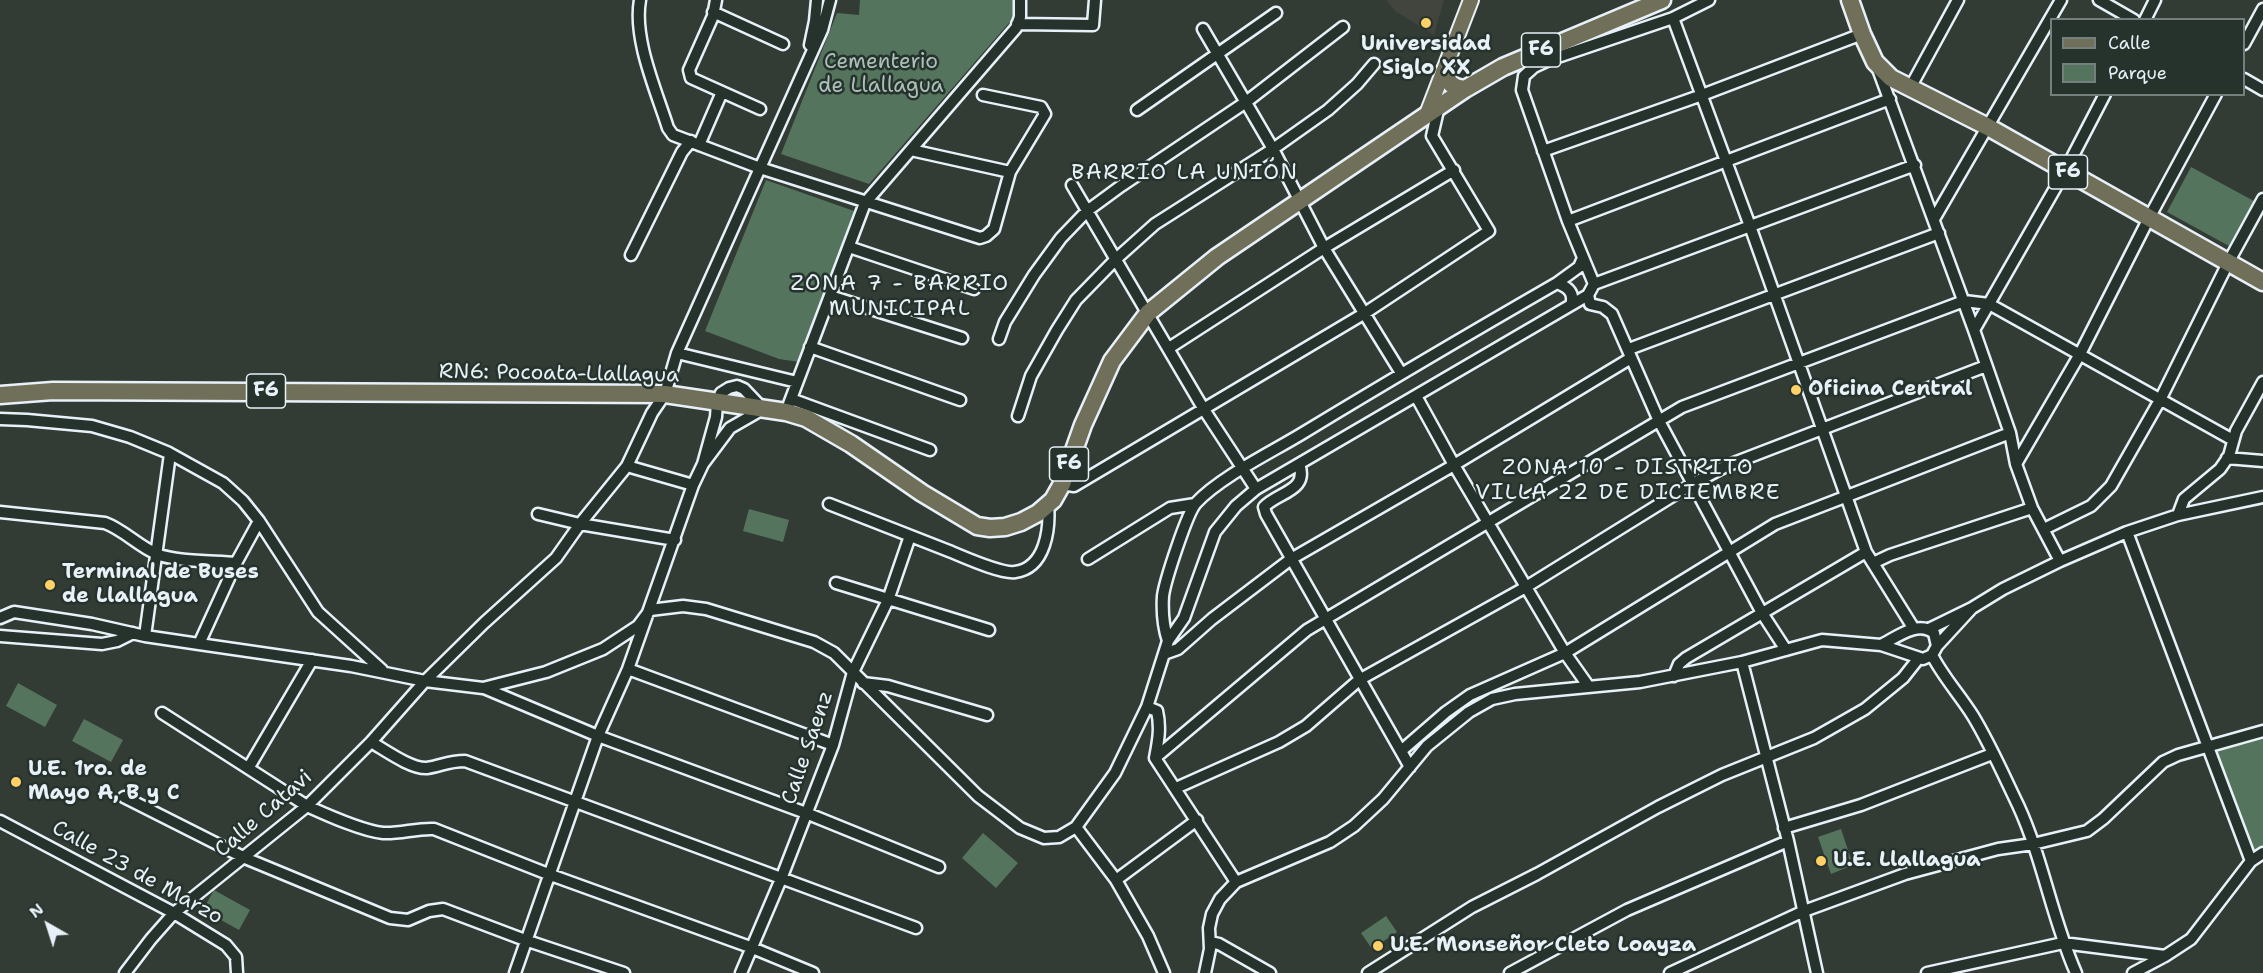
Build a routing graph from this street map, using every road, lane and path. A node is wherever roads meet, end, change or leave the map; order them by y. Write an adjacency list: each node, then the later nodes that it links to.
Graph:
1 (640, 0): 49 (street)
2 (716, 0): 16 (street)
3 (817, 0): 32 (street)
4 (830, 0): 32 (street)
5 (1020, 0): 23 (street)
6 (1095, 0): 23 (street)
7 (1471, 0): 33 (main road)
8 (1662, 0): 36 (highway, RN6: Pocoata-Llallagua / F6)
9 (1709, 0): 18 (street)
10 (1850, 0): 26 (highway, F6)
11 (1958, 0): 35 (street)
12 (2061, 0): 19 (street)
13 (2099, 0): 20 (street)
14 (2156, 0): 21 (street)
15 (2263, 9): 27 (street)
16 (713, 12): 28 (street); 38 (street)
17 (1276, 13): 29 (street)
18 (1673, 18): 40 (street); 52 (street)
19 (2051, 18)
20 (2130, 18)
21 (2146, 18)
22 (2050, 19): 48 (street)
23 (1017, 24): 51 (street)
24 (1343, 27): 44 (street)
25 (1203, 29): 29 (street)
26 (1862, 34): 30 (highway, F6); 40 (street)
27 (2245, 42)
28 (783, 44)
29 (1218, 54): 44 (street); 46 (street)
30 (1875, 62): 35 (highway, F6); 43 (street)
31 (1374, 64): 50 (street)
32 (805, 66): 55 (street, Calle Catavi)
33 (1444, 72): 36 (highway); 47 (main road)
34 (2245, 80): 37 (street)
35 (1910, 88): 48 (highway, F6)
36 (1465, 89): 47 (highway, RN6: Pocoata-Llallagua / F6)
37 (2263, 90)
38 (722, 92): 45 (street); 49 (street)
39 (983, 95): 58 (street)
40 (1702, 95): 52 (street); 53 (street)
41 (2104, 96): 57 (street)
42 (2215, 96): 64 (street)
43 (1890, 99): 53 (street); 54 (street)
44 (1246, 102): 50 (street); 63 (street)
45 (760, 109)
46 (1137, 110)
47 (1433, 110): 56 (street); 61 (highway, RN6: Pocoata-Llallagua / F6)
48 (1988, 127): 57 (highway, F6); 65 (street)
49 (695, 143): 55 (street); 71 (street)
50 (1273, 149): 61 (street); 73 (street)
51 (911, 150): 58 (street); 62 (street)
52 (1543, 151): 66 (street)
53 (1726, 161): 66 (street); 67 (street)
54 (1915, 165): 65 (street); 67 (street)
55 (760, 168): 62 (street); 92 (street, Calle Catavi)
56 (1454, 170): 70 (street); 86 (street)
57 (2065, 171): 64 (highway, F6); 83 (street)
58 (1010, 172): 62 (street)
59 (1072, 185): 63 (street)
60 (2263, 199): 74 (street)
61 (1299, 202): 70 (street); 85 (highway, RN6: Pocoata-Llallagua / F6)
62 (865, 203): 69 (street)
63 (1087, 212): 73 (street); 89 (street)
64 (2149, 218): 74 (highway, F6); 94 (street)
65 (1934, 219): 68 (street)
66 (1568, 221): 72 (street)
67 (1750, 226): 77 (street); 81 (street)
68 (1939, 233): 81 (street); 82 (street)
69 (849, 247): 78 (street); 80 (street)
70 (1324, 248): 86 (street); 91 (street)
71 (631, 255)
72 (1583, 258): 76 (street); 77 (street)
73 (1116, 260): 85 (street); 109 (street)
74 (2228, 263): 75 (highway, F6); 104 (street)
75 (2263, 282)
76 (1557, 283): 84 (street); 97 (street)
77 (1594, 284): 79 (street)
78 (974, 290)
79 (1588, 295): 84 (street); 93 (street)
80 (830, 296): 88 (street); 90 (street)
81 (1774, 296): 93 (street); 95 (street)
82 (1964, 301): 83 (street); 87 (street); 95 (street)
83 (1989, 304): 87 (street); 94 (street)
84 (1570, 305): 102 (street)
85 (1148, 313): 91 (street); 125 (highway, RN6: Pocoata-Llallagua / F6)
86 (1365, 314): 97 (street); 107 (street)
87 (1974, 330): 96 (street)
88 (962, 338)
89 (999, 339)
90 (810, 348): 98 (street); 103 (street)
91 (1169, 348): 107 (street)
92 (677, 353): 98 (street); 100 (street, Calle Catavi)
93 (1630, 354): 111 (street); 122 (street)
94 (2080, 354): 104 (street); 121 (street)
95 (1798, 363): 111 (street); 112 (street)
96 (1986, 366): 112 (street); 113 (street)
97 (1401, 373): 124 (street)
98 (797, 382): 106 (street)
99 (2263, 382): 114 (street)
100 (665, 394): 101 (highway, RN6: Pocoata-Llallagua / F6); 105 (highway, RN6: Pocoata-Llallagua / F6); 123 (street, Calle Catavi)
101 (0, 395)
102 (1416, 396): 120 (street); 122 (street)
103 (960, 400)
104 (2160, 400): 114 (street); 141 (street)
105 (715, 403): 108 (highway, RN6: Pocoata-Llallagua / F6); 108 (street); 119 (street)
106 (788, 406): 108 (highway, RN6: Pocoata-Llallagua / F6); 115 (street); 132 (highway, RN6: Pocoata-Llallagua / F6)
107 (1203, 408): 124 (street); 125 (street)
108 (749, 414): 119 (street)
109 (1018, 416)
110 (0, 419): 116 (street)
111 (1659, 421): 126 (street); 139 (street)
112 (1821, 428): 126 (street); 129 (street)
113 (2010, 433): 121 (street); 129 (street)
114 (2233, 440): 117 (street)
115 (930, 450)
116 (170, 454): 138 (street); 147 (street)
117 (2227, 458): 118 (street); 137 (street)
118 (2263, 461)
119 (703, 464): 127 (street)
120 (1299, 464): 128 (street); 149 (street)
121 (2016, 464): 134 (street)
122 (1454, 465): 139 (street); 149 (street)
123 (627, 466): 127 (street); 140 (street, Calle Catavi)
124 (1244, 469): 128 (street); 133 (street)
125 (1062, 484): 132 (highway, RN6: Pocoata-Llallagua / F6)
126 (1692, 484): 145 (street); 154 (street)
127 (693, 485): 144 (street)
128 (1256, 489): 166 (street)
129 (1846, 497): 145 (street); 146 (street)
130 (2263, 497): 137 (street)
131 (829, 504): 143 (street)
132 (1048, 504): 143 (street)
133 (1195, 504): 148 (street); 166 (street)
134 (2032, 508): 141 (street); 152 (street)
135 (0, 513): 147 (street)
136 (538, 514): 140 (street)
137 (2178, 515): 142 (street)
138 (259, 520): 151 (street); 177 (street)
139 (1489, 522): 154 (street); 160 (street)
140 (579, 524): 144 (street); 181 (street, Calle Catavi)
141 (2044, 529): 150 (street)
142 (2127, 532): 150 (street); 192 (street)
143 (910, 536): 155 (street, Calle Saenz)
144 (675, 540): 157 (street)
145 (1729, 552): 158 (street); 171 (street)
146 (1866, 552): 152 (street); 158 (street)
147 (156, 554): 151 (street); 164 (street)
148 (1088, 559)
149 (1291, 560): 160 (street); 172 (street)
150 (2060, 561): 156 (street)
151 (236, 563): 167 (street)
152 (1872, 563): 163 (street)
153 (836, 583): 155 (street)
154 (1526, 587): 171 (street); 180 (street)
155 (888, 600): 162 (street); 178 (street, Calle Saenz)
156 (1972, 608): 161 (street); 170 (street)
157 (650, 610): 176 (street); 178 (street); 184 (street)
158 (1762, 613): 169 (street); 179 (street)
159 (0, 618): 164 (street)
160 (1326, 619): 180 (street); 195 (street)
161 (1929, 629): 163 (street); 170 (street)
162 (989, 630)
163 (1912, 630): 168 (street); 173 (street)
164 (139, 634): 165 (street); 167 (street)
165 (0, 636)
166 (1168, 641): 172 (street)
167 (199, 644): 174 (street)
168 (1881, 645): 169 (street); 173 (street)
169 (1786, 650): 175 (street)
170 (1935, 651): 173 (street); 194 (street)
171 (1565, 653): 183 (street); 193 (street)
172 (1164, 654): 185 (street)
173 (1914, 657): 196 (street)
174 (312, 660): 177 (street); 197 (street)
175 (1742, 662): 179 (street); 196 (street)
176 (628, 669): 189 (street); 191 (street)
177 (385, 672): 181 (street)
178 (853, 672): 182 (street); 191 (street, Calle Saenz)
179 (1674, 676): 183 (street)
180 (1359, 680): 193 (street); 199 (street)
181 (425, 681): 184 (street); 190 (street, Calle Catavi)
182 (863, 683): 187 (street); 206 (street)
183 (1589, 687): 198 (street)
184 (483, 688): 189 (street)
185 (1148, 707): 195 (street); 206 (street)
186 (162, 712): 197 (street)
187 (987, 715)
188 (2263, 731): 192 (street)
189 (598, 736): 201 (street); 203 (street)
190 (371, 742): 201 (street); 202 (street, Calle Catavi)
191 (833, 745): 203 (street, Calle Saenz)
192 (2207, 747): 209 (street); 212 (street)
193 (1401, 751): 198 (street)
194 (1992, 754): 207 (street); 209 (street)
195 (1155, 758): 199 (street)
196 (1765, 758): 207 (street); 235 (street)
197 (249, 767): 202 (street)
198 (1410, 767): 217 (street)
199 (1176, 788): 204 (street)
200 (124, 797): 211 (street)
201 (574, 803): 214 (street); 215 (street)
202 (307, 806): 211 (street, Calle Catavi); 214 (street)
203 (806, 813): 213 (street); 215 (street, Calle Saenz)
204 (1197, 820): 216 (street); 217 (street)
205 (0, 821): 219 (street, Calle 23 de Marzo)
206 (1076, 827): 216 (street)
207 (1784, 828): 208 (street)
208 (1788, 841): 218 (street); 236 (street)
209 (2033, 844): 218 (street); 223 (street)
210 (2263, 852): 212 (street)
211 (245, 858): 219 (street, Calle Catavi); 221 (street)
212 (2251, 861): 225 (street)
213 (939, 867)
214 (549, 874): 221 (street); 224 (street)
215 (781, 879): 220 (street); 224 (street, Calle Saenz)
216 (1116, 880): 232 (street)
217 (1236, 882): 222 (street)
218 (1804, 911): 237 (street); 238 (street)
219 (174, 913): 226 (street, Calle Catavi); 227 (street, Calle 23 de Marzo)
220 (916, 928)
221 (525, 940): 228 (street); 229 (street)
222 (1210, 942): 233 (street); 234 (street)
223 (2063, 943): 225 (street); 239 (street); 240 (street)
224 (750, 947): 230 (street, Calle Saenz); 231 (street)
225 (2165, 956): 241 (street)
226 (125, 973)
227 (237, 973)
228 (515, 973)
229 (624, 973)
230 (741, 973)
231 (813, 973)
232 (1164, 973)
233 (1205, 973)
234 (1270, 973)
235 (1368, 973)
236 (1510, 973)
237 (1670, 973)
238 (1817, 973)
239 (1927, 973)
240 (2076, 973)
241 (2133, 973)

